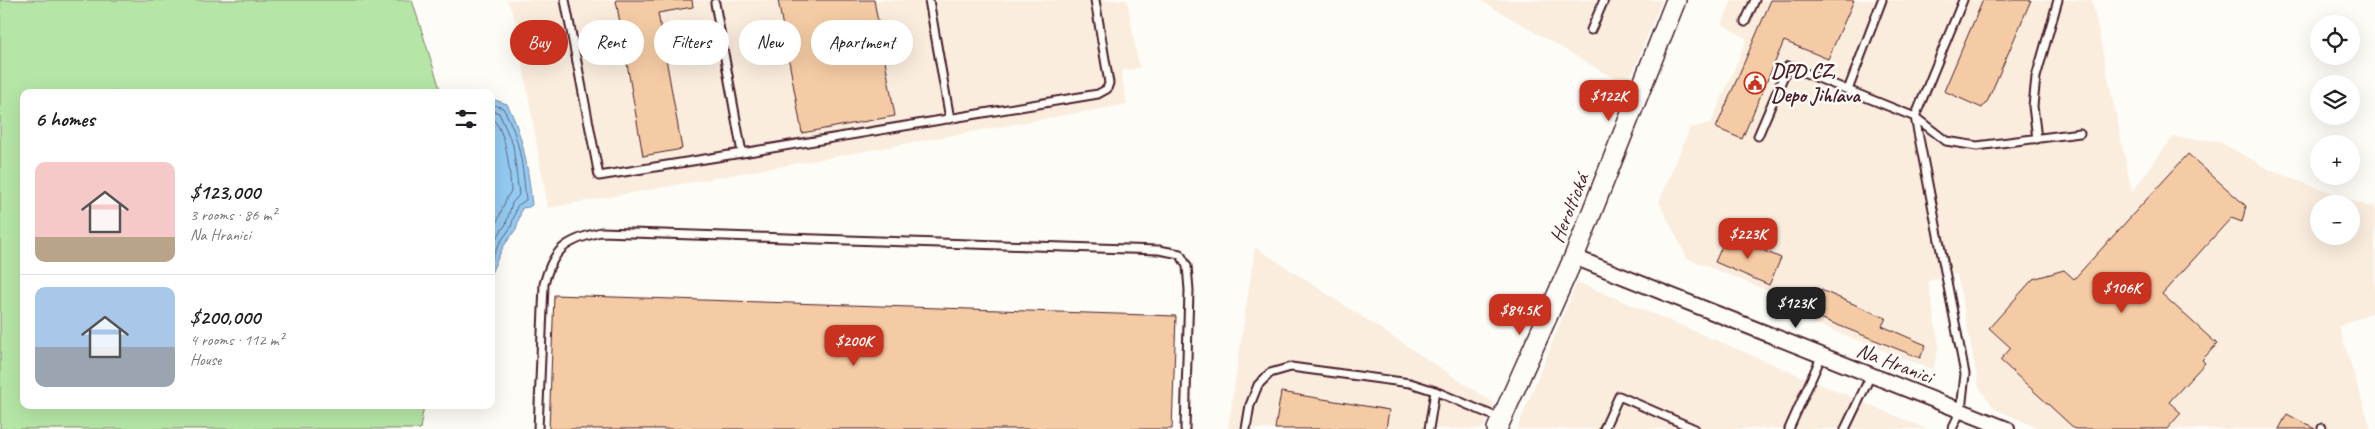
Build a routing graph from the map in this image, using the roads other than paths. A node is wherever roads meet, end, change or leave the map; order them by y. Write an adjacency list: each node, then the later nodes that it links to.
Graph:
1 (565, 0): 19 (lane)
2 (930, 0): 15 (lane)
3 (1094, 0): 15 (lane)
4 (1604, 0): 12 (lane)
5 (1676, 0): 20 (street, Heroltická)
6 (1755, 0): 11 (lane)
7 (1882, 0): 13 (lane)
8 (1963, 0): 14 (lane)
9 (2058, 0): 18 (lane)
10 (715, 3): 19 (lane)
11 (1745, 22)
12 (1591, 30)
13 (1848, 90): 14 (lane); 17 (lane)
14 (1915, 117): 18 (lane); 24 (lane)
15 (950, 119): 19 (lane)
16 (2080, 133): 18 (lane)
17 (1758, 136)
18 (2037, 139)
19 (742, 153)
20 (1574, 257): 21 (street, Na Hranici); 25 (street, Heroltická)
21 (1822, 355): 22 (street, Na Hranici); 32 (lane)
22 (1871, 375): 24 (street, Na Hranici); 33 (lane)
23 (1435, 391): 25 (lane); 28 (lane); 29 (lane)
24 (1961, 410): 34 (lane); 35 (street, Na Hranici)
25 (1500, 424)
26 (538, 429): 27 (lane)
27 (1185, 429)
28 (1246, 429)
29 (1429, 429)
30 (1604, 429): 31 (lane)
31 (1695, 429)
32 (1788, 429)
33 (1845, 429)
34 (1952, 429)
35 (2007, 429)

